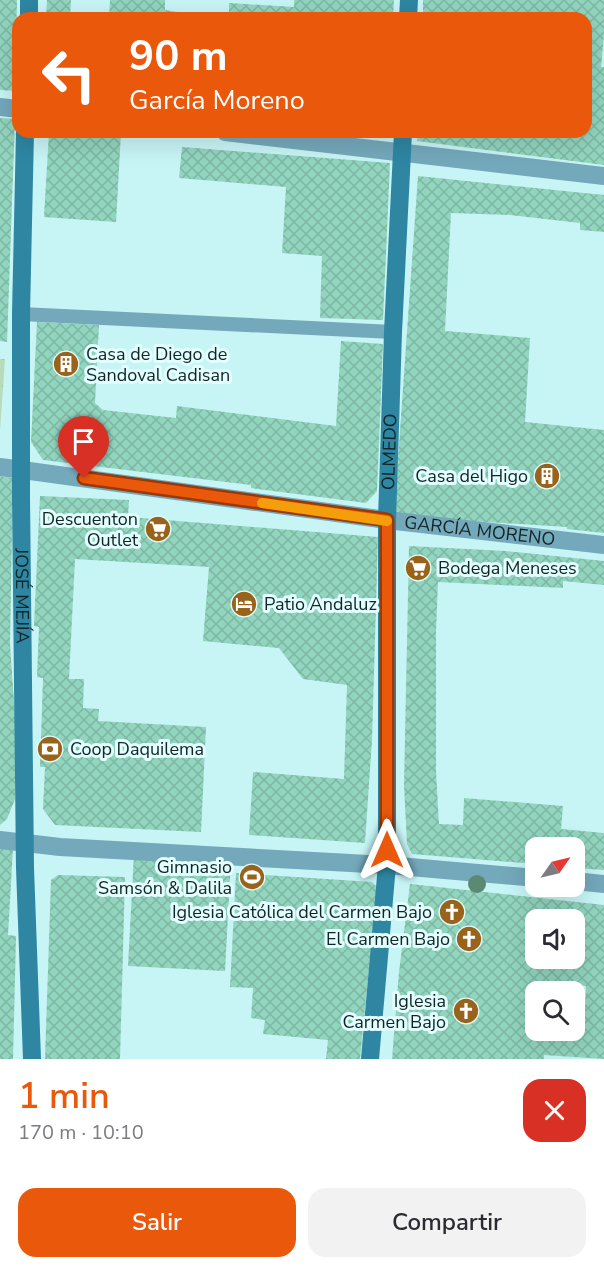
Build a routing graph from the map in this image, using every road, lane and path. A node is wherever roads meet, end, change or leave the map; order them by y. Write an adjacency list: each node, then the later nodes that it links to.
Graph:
1 (26, 138): 6 (street, JOSÉ MEJÍA)
2 (276, 138): 4 (street)
3 (403, 138): 4 (street, OLMEDO)
4 (402, 153): 5 (street); 7 (street, OLMEDO)
5 (604, 176)
6 (21, 314): 7 (lane); 9 (street, JOSÉ MEJÍA)
7 (393, 332): 10 (street, OLMEDO)
8 (0, 467): 9 (street, GARCÍA MORENO)
9 (21, 469): 10 (street, GARCÍA MORENO); 13 (street, JOSÉ MEJÍA)
10 (387, 520): 11 (street, GARCÍA MORENO); 14 (street, OLMEDO)
11 (604, 545)
12 (0, 840): 13 (street)
13 (25, 843): 14 (street); 18 (street, JOSÉ MEJÍA)
14 (387, 865): 15 (street); 19 (street, OLMEDO)
15 (525, 877)
16 (585, 882): 17 (street)
17 (604, 884)
18 (32, 1059)
19 (370, 1059)

